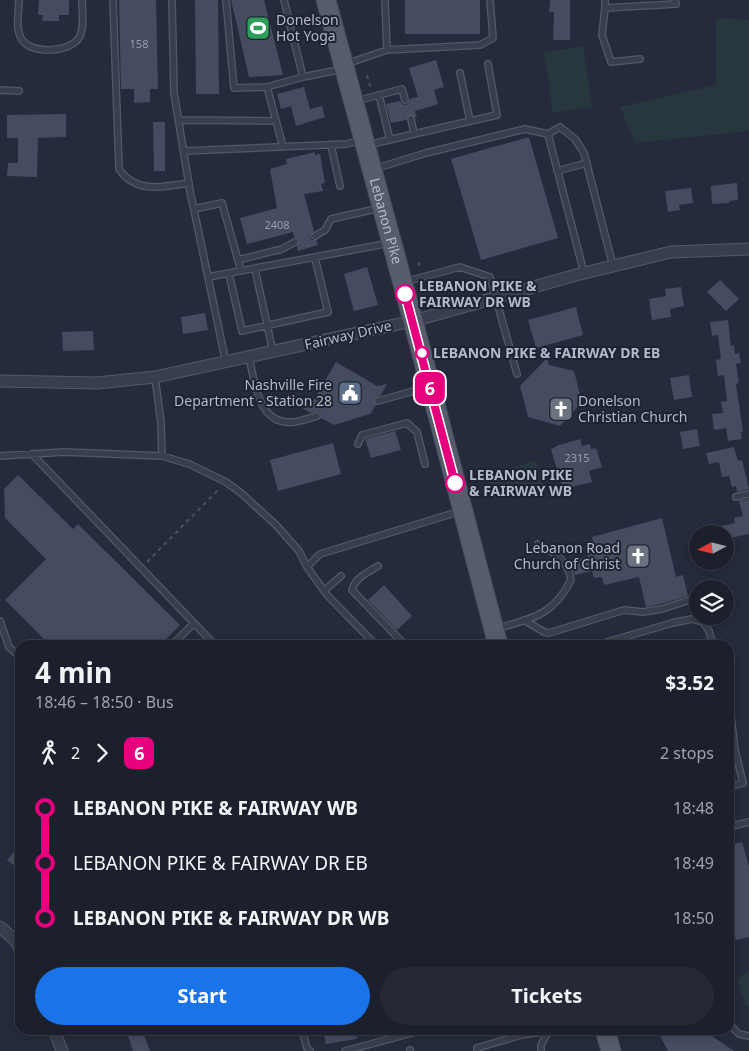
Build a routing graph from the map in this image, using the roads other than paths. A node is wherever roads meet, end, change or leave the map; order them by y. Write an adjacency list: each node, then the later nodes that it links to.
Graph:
1 (19, 0): 2 (lane)
2 (82, 0)
3 (113, 0): 39 (lane)
4 (172, 0): 26 (lane)
5 (226, 0): 19 (lane)
6 (284, 0): 18 (lane)
7 (326, 0): 16 (main road, Lebanon Pike)
8 (386, 0): 13 (lane)
9 (490, 0): 13 (lane)
10 (605, 0): 12 (lane)
11 (676, 0): 12 (lane)
12 (605, 8): 14 (lane)
13 (388, 50): 16 (lane)
14 (640, 59)
15 (488, 64): 28 (lane)
16 (344, 66): 18 (lane); 24 (main road, Lebanon Pike)
17 (460, 73): 28 (lane)
18 (303, 78): 19 (lane)
19 (267, 87): 27 (lane)
20 (0, 90): 21 (lane)
21 (19, 91)
22 (379, 95): 23 (lane); 24 (lane); 31 (lane)
23 (405, 100)
24 (354, 102): 32 (main road, Lebanon Pike)
25 (411, 119): 29 (lane)
26 (179, 120): 27 (lane); 35 (lane)
27 (276, 121): 34 (lane)
28 (470, 121): 29 (lane)
29 (414, 134): 31 (lane)
30 (548, 134): 36 (lane); 37 (lane); 38 (lane)
31 (390, 140): 32 (lane)
32 (364, 143): 33 (lane); 37 (main road, Lebanon Pike)
33 (331, 145): 34 (lane); 40 (lane)
34 (283, 147): 35 (lane)
35 (184, 151): 39 (lane)
36 (587, 163): 38 (lane); 49 (lane)
37 (372, 170): 41 (main road, Lebanon Pike)
38 (558, 171): 52 (lane)
39 (189, 184): 42 (lane)
40 (340, 186)
41 (382, 207): 43 (lane); 45 (main road, Lebanon Pike)
42 (194, 209): 48 (lane); 54 (lane)
43 (315, 236)
44 (295, 242): 48 (lane)
45 (392, 243): 47 (lane); 55 (main road, Lebanon Pike)
46 (749, 249): 49 (street, Fairway Drive)
47 (315, 258): 50 (lane); 58 (lane)
48 (238, 260): 51 (lane)
49 (613, 266): 52 (street, Fairway Drive)
50 (255, 269): 51 (lane); 58 (lane)
51 (241, 271): 53 (lane)
52 (584, 273): 56 (street, Fairway Drive)
53 (229, 274): 54 (lane); 58 (lane)
54 (208, 277): 61 (lane)
55 (402, 282): 56 (lane); 57 (main road, Lebanon Pike)
56 (496, 298): 57 (street, Fairway Drive); 62 (lane)
57 (413, 321): 59 (street, Fairway Drive); 65 (main road, Lebanon Pike)
58 (267, 326): 59 (lane)
59 (273, 352): 60 (street, Fairway Drive)
60 (249, 358): 61 (street, Fairway Drive); 67 (lane)
61 (226, 363): 63 (street, Fairway Drive)
62 (517, 374)
63 (154, 377): 64 (street, Fairway Drive); 71 (lane)
64 (0, 381)
65 (430, 386): 66 (lane); 75 (main road, Lebanon Pike)
66 (378, 400)
67 (317, 416)
68 (358, 444): 72 (lane)
69 (32, 454): 70 (lane); 71 (lane); 84 (lane)
70 (0, 456)
71 (162, 456): 78 (lane)
72 (425, 464)
73 (749, 494): 74 (lane)
74 (736, 497)
75 (463, 511): 78 (lane); 85 (main road, Lebanon Pike)
76 (538, 544): 82 (lane)
77 (378, 566): 89 (lane)
78 (307, 567): 80 (lane)
79 (341, 576): 80 (lane)
80 (324, 591): 88 (lane)
81 (689, 600): 82 (lane)
82 (524, 620): 85 (lane)
83 (0, 621): 92 (lane)
84 (194, 623): 86 (lane); 87 (lane)
85 (496, 637)
86 (177, 640)
87 (210, 640)
88 (371, 640)
89 (400, 640)
90 (614, 640): 91 (lane)
91 (711, 640)
92 (15, 652)
93 (734, 757): 94 (lane)
94 (734, 786)
95 (749, 822): 96 (lane)
96 (734, 826)
97 (0, 927): 98 (street)
98 (15, 940)
99 (734, 1029): 106 (lane)
100 (56, 1035): 107 (street)
101 (303, 1035): 108 (lane)
102 (407, 1035): 109 (lane)
103 (521, 1035): 110 (lane)
104 (546, 1035): 111 (lane)
105 (606, 1035): 112 (main road)
106 (749, 1036)
107 (62, 1051)
108 (310, 1051)
109 (345, 1051)
110 (478, 1051)
111 (540, 1051)
112 (611, 1051)

